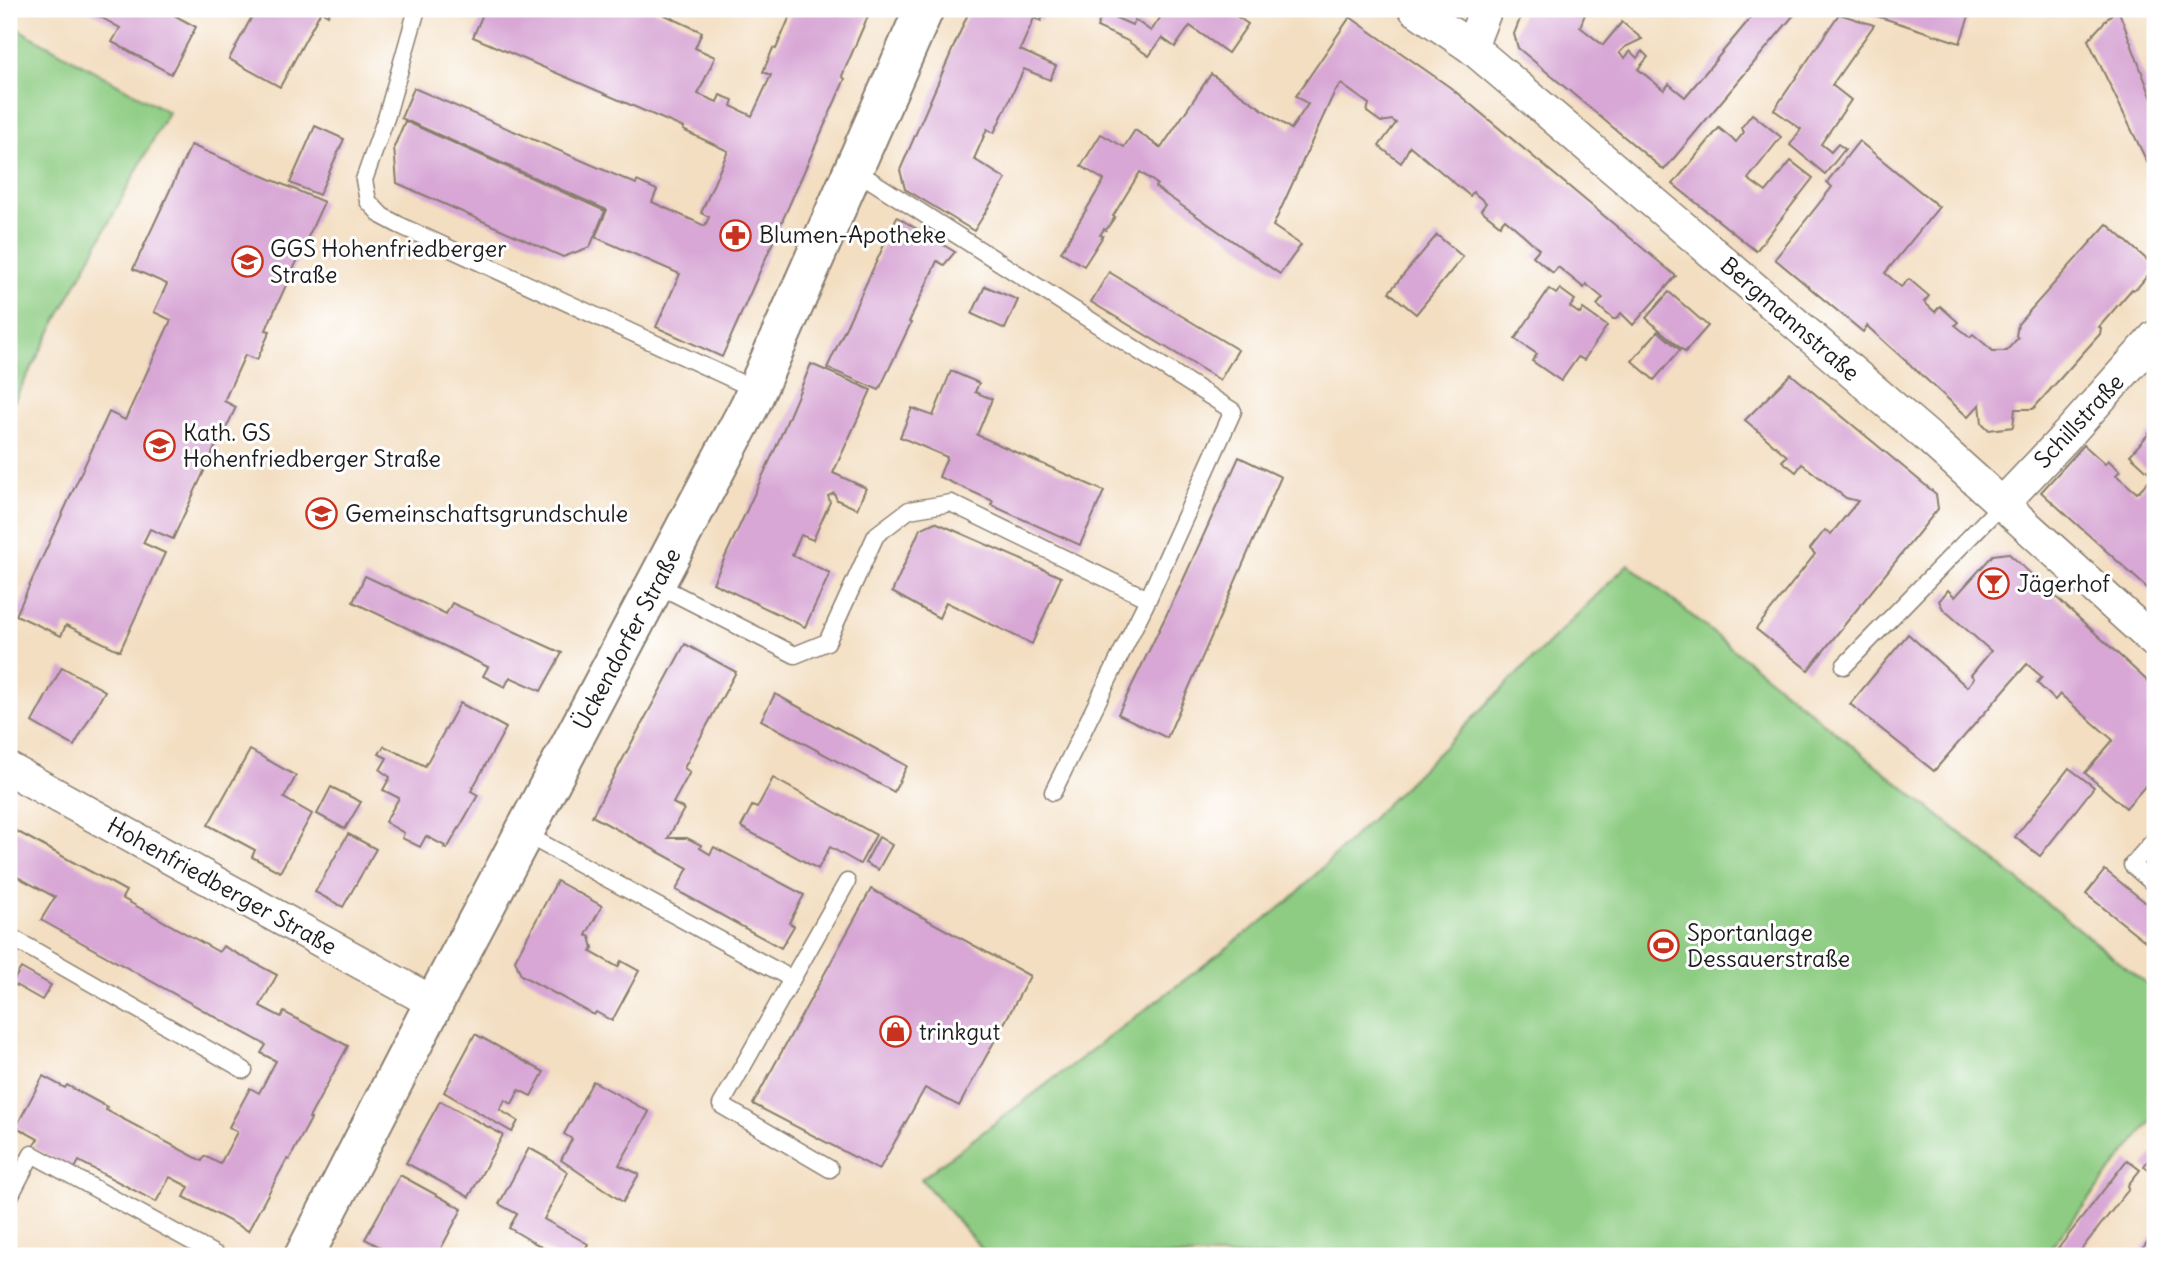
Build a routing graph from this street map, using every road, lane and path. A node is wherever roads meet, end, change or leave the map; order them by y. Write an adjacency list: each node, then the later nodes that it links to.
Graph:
1 (417, 9): 8 (lane)
2 (924, 9): 6 (main road, Ückendorfer Straße)
3 (1415, 9): 5 (street, Bergmannstraße)
4 (1486, 9): 5 (street)
5 (1471, 47): 9 (street, Bergmannstraße)
6 (853, 169): 8 (main road, Ückendorfer Straße); 11 (lane)
7 (2155, 337): 9 (street, Schillstraße)
8 (756, 390): 10 (main road, Ückendorfer Straße)
9 (2002, 504): 12 (street, Bergmannstraße); 13 (lane)
10 (656, 584): 11 (lane); 16 (main road, Ückendorfer Straße)
11 (1148, 600): 15 (lane)
12 (2155, 642)
13 (1844, 666)
14 (9, 769): 22 (street, Hohenfriedberger Straße)
15 (1053, 792)
16 (525, 834): 21 (lane); 22 (main road, Ückendorfer Straße)
17 (2155, 839): 19 (lane)
18 (846, 882): 21 (lane)
19 (2155, 885)
20 (9, 936): 23 (lane)
21 (792, 979): 24 (lane)
22 (434, 1003): 27 (main road, Ückendorfer Straße)
23 (244, 1070)
24 (831, 1169)
25 (9, 1198): 26 (lane)
26 (218, 1256)
27 (304, 1256)

